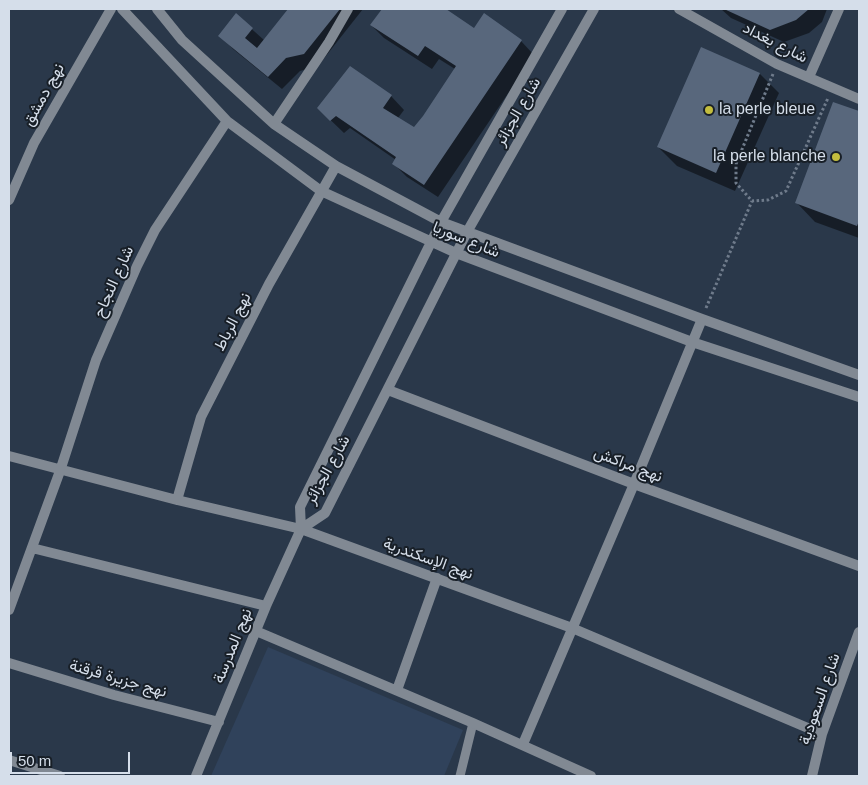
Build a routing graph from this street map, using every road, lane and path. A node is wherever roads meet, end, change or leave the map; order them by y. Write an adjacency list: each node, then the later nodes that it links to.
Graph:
1 (111, 9): 17 (street, نهج دمشق)
2 (122, 9): 13 (street, شارع سوريا)
3 (157, 9): 14 (street, شارع سوريا)
4 (348, 9): 14 (street)
5 (562, 9): 19 (street, شارع الجزائر)
6 (594, 9): 20 (street, شارع الجزائر)
7 (679, 9): 9 (street, شارع بغداد)
8 (839, 9): 10 (street)
9 (777, 64): 10 (street, شارع بغداد); 18 (path)
10 (809, 77): 11 (street, شارع بغداد)
11 (833, 87): 12 (street, شارع بغداد); 18 (path)
12 (859, 100)
13 (227, 121): 16 (street, شارع سوريا); 29 (street, شارع النجاح)
14 (274, 124): 15 (street, شارع سوريا)
15 (336, 166): 16 (street, نهج الرباط); 19 (street, شارع سوريا)
16 (321, 191): 21 (street, شارع سوريا); 31 (street, نهج الرباط)
17 (9, 200)
18 (752, 201): 23 (path)
19 (441, 222): 20 (street, شارع سوريا); 21 (street, شارع الجزائر)
20 (467, 232): 22 (street, شارع الجزائر); 23 (street, شارع سوريا)
21 (431, 242): 22 (street, شارع سوريا); 32 (street, شارع الجزائر)
22 (456, 253): 24 (street, شارع سوريا); 26 (street, شارع الجزائر)
23 (702, 319): 24 (street); 25 (street, شارع سوريا)
24 (692, 342): 27 (street, شارع سوريا); 30 (street)
25 (859, 375)
26 (388, 390): 30 (street, نهج مراكش); 32 (street, شارع الجزائر)
27 (859, 398)
28 (9, 456): 29 (street, نهج الإسكندرية)
29 (60, 470): 31 (street, نهج الإسكندرية); 33 (street, شارع النجاح)
30 (634, 484): 34 (street, نهج مراكش); 38 (street)
31 (177, 500): 32 (street, نهج الإسكندرية)
32 (301, 529): 35 (street, نهج الإسكندرية); 36 (street, نهج المدرسة)
33 (32, 548): 36 (street); 37 (street, شارع النجاح)
34 (859, 566)
35 (437, 578): 38 (street, نهج الإسكندرية); 42 (street)
36 (266, 606): 39 (street, نهج المدرسة)
37 (9, 610)
38 (572, 628): 45 (street, نهج الإسكندرية); 46 (street)
39 (256, 631): 42 (street); 43 (street, نهج المدرسة)
40 (859, 632): 45 (street, شارع السعودية)
41 (9, 663): 43 (street, نهج جزيرة قرقنة)
42 (396, 690): 44 (street)
43 (219, 722): 49 (street, نهج المدرسة)
44 (473, 722): 46 (street); 50 (lane)
45 (822, 734): 52 (street, شارع السعودية)
46 (523, 744): 51 (street)
47 (9, 760): 48 (street)
48 (59, 776)
49 (196, 776)
50 (460, 776)
51 (591, 776)
52 (812, 776)

